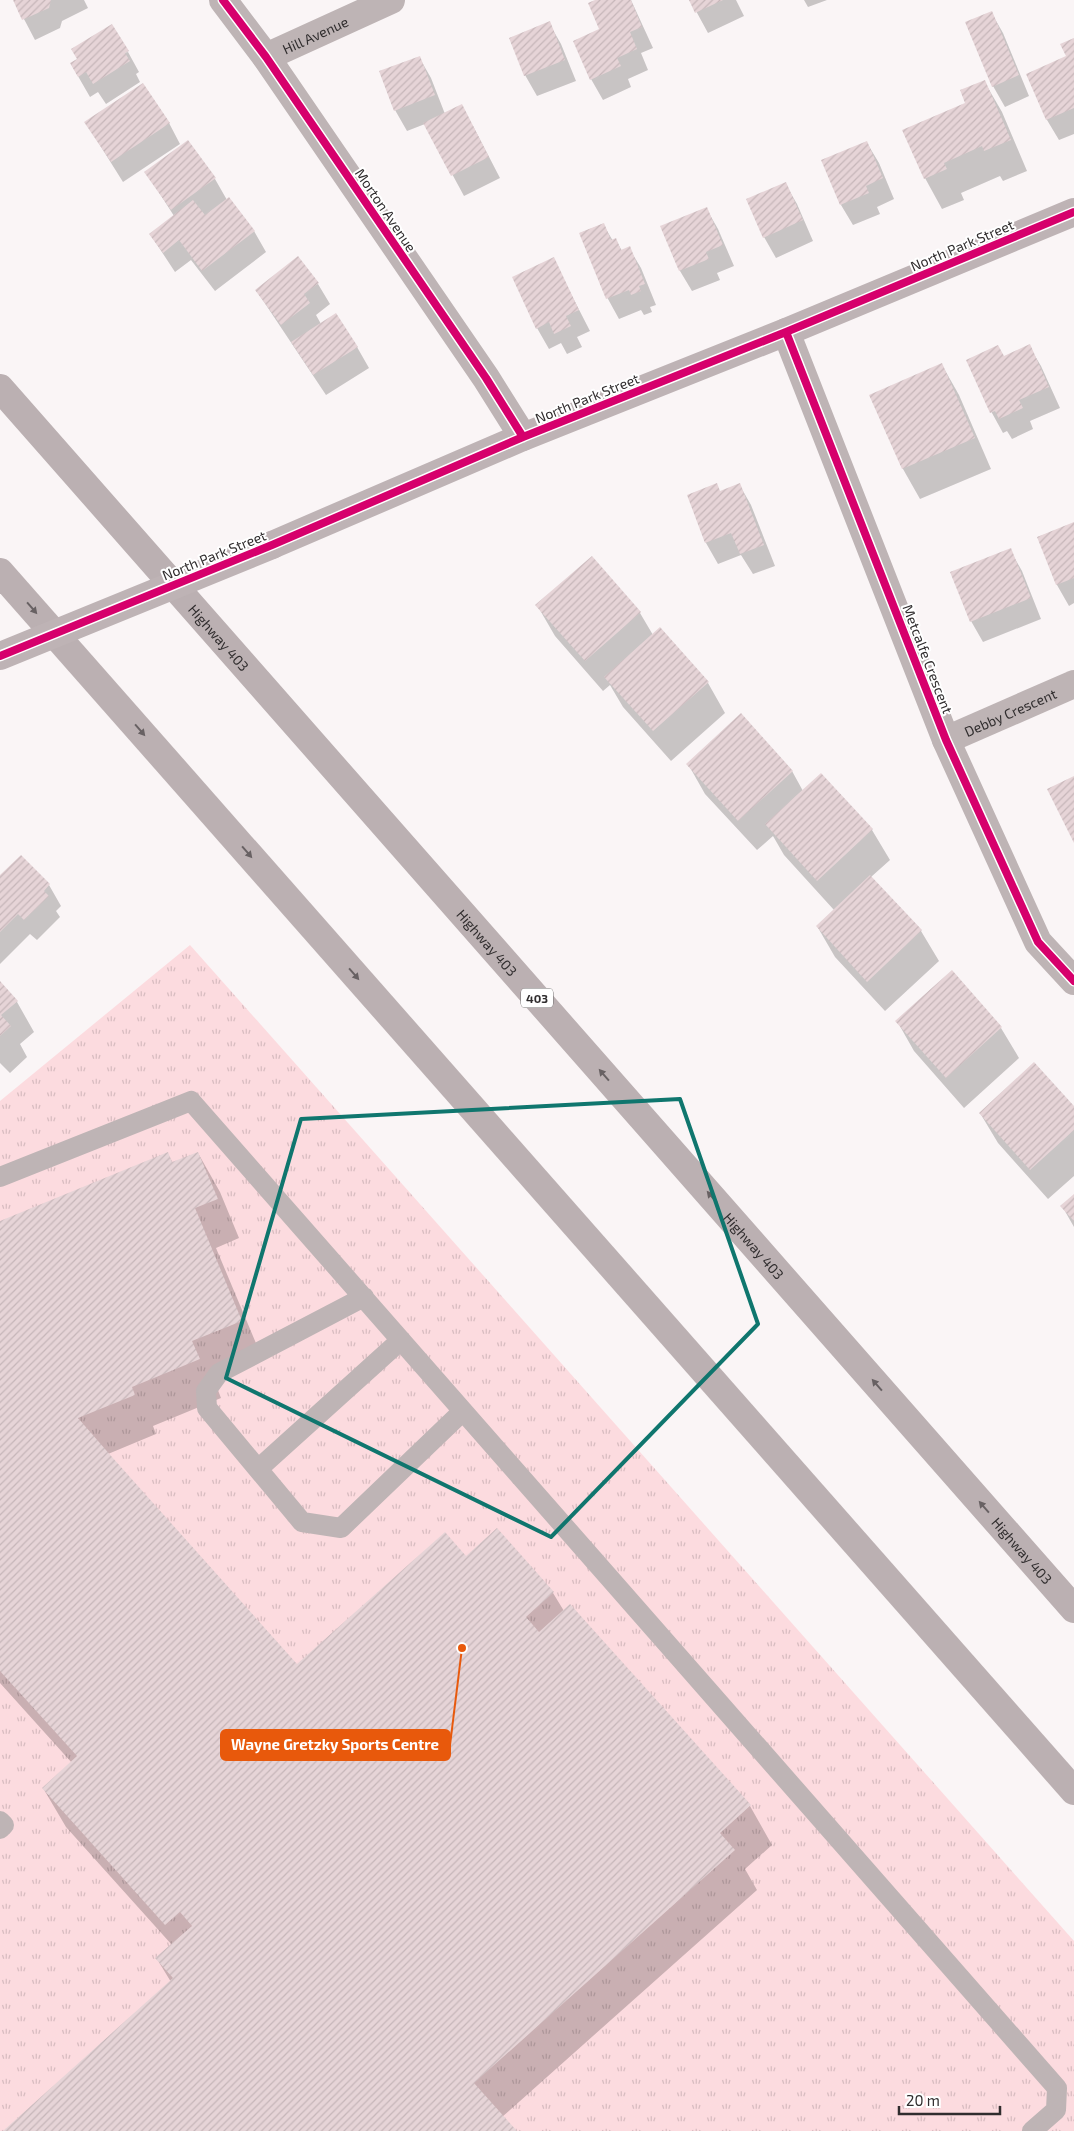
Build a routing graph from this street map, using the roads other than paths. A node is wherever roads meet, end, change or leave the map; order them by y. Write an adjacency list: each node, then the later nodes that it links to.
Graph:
1 (223, 0): 3 (street, Morton Avenue)
2 (391, 0): 3 (street, Hill Avenue)
3 (266, 57): 7 (street, Morton Avenue)
4 (1074, 212): 5 (main road, North Park Street)
5 (786, 332): 7 (main road, North Park Street); 11 (street, Metcalfe Crescent)
6 (0, 388): 18 (highway, Highway 403 / 403, one-way to 6)
7 (523, 437): 9 (main road, North Park Street, bridge)
8 (0, 572): 19 (highway, one-way to 19)
9 (0, 656)
10 (1074, 684): 11 (street, Debby Crescent)
11 (946, 740): 12 (street, Metcalfe Crescent)
12 (1074, 981)
13 (0, 1177): 14 (lane)
14 (364, 1298): 15 (lane); 17 (lane)
15 (401, 1340): 16 (lane); 17 (lane)
16 (463, 1411): 17 (lane); 22 (lane)
17 (258, 1469)
18 (1074, 1609)
19 (1074, 1791)
20 (0, 1821): 21 (lane)
21 (0, 1829)
22 (1032, 2131)

